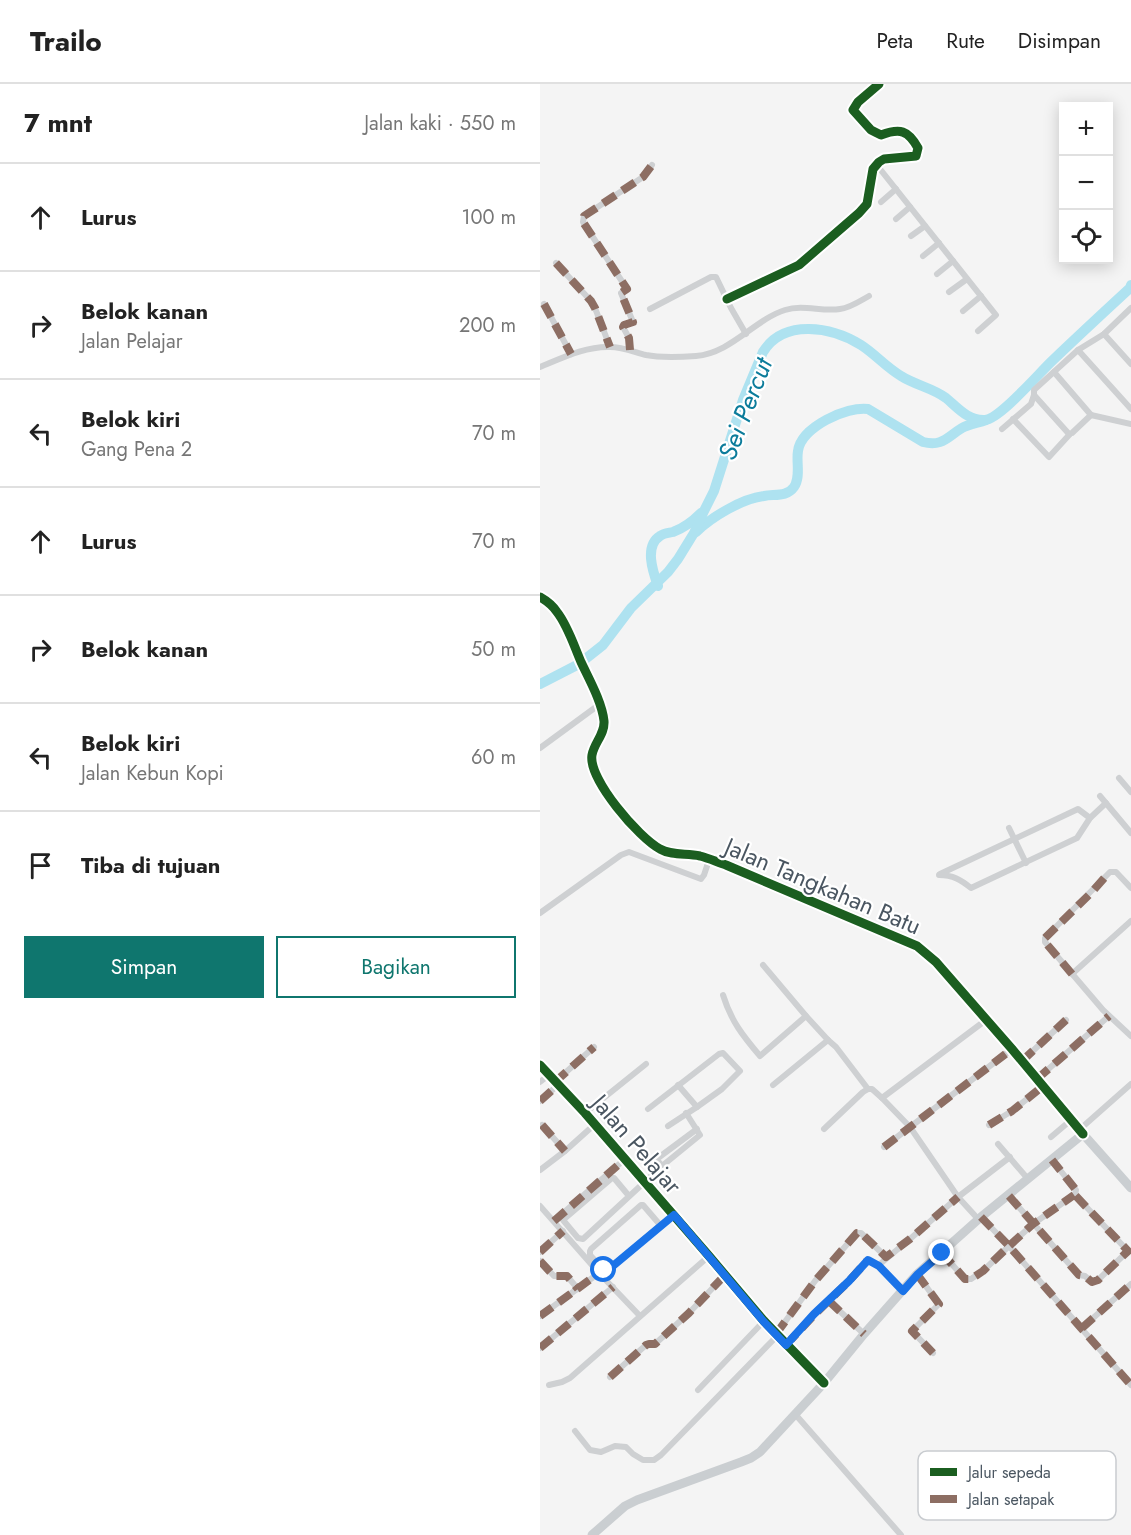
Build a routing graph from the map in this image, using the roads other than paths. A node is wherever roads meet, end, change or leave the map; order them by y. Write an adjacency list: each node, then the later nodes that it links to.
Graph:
1 (879, 84): 2 (street)
2 (876, 164): 4 (street); 19 (street)
3 (652, 165): 28 (street)
4 (896, 189): 5 (street); 6 (street)
5 (881, 202)
6 (910, 207): 7 (street); 8 (street)
7 (896, 219)
8 (925, 226): 9 (street); 10 (street)
9 (911, 236)
10 (939, 243): 11 (street); 12 (street)
11 (923, 256)
12 (953, 261): 14 (street); 15 (street)
13 (556, 263): 27 (street)
14 (937, 274)
15 (967, 279): 16 (street); 18 (street)
16 (949, 292)
17 (869, 296): 25 (street)
18 (981, 296): 22 (street); 24 (street)
19 (727, 299): 21 (street); 25 (street)
20 (544, 304): 30 (street)
21 (651, 309)
22 (963, 310)
23 (1130, 312): 26 (street)
24 (978, 331)
25 (746, 334): 28 (street)
26 (1104, 334): 29 (street); 31 (street)
27 (610, 347): 28 (street); 30 (street)
28 (630, 350)
29 (1078, 350): 33 (street); 35 (street)
30 (571, 354): 32 (street)
31 (1131, 364)
32 (540, 367)
33 (1054, 372): 34 (street); 36 (street)
34 (1034, 396): 37 (street); 40 (street)
35 (1131, 409)
36 (1091, 415): 38 (street); 40 (street)
37 (1013, 419): 39 (street); 40 (street)
38 (1131, 424)
39 (1002, 429)
40 (1070, 434)
41 (540, 597): 42 (street, Jalan Tangkahan Batu)
42 (600, 704): 43 (street); 52 (street, Jalan Tangkahan Batu)
43 (540, 748)
44 (1119, 778): 45 (street)
45 (1131, 792)
46 (1100, 796): 47 (street)
47 (1106, 804): 48 (street); 50 (street)
48 (1090, 818): 51 (street); 53 (street)
49 (1009, 828): 51 (street)
50 (1131, 833)
51 (1014, 839): 53 (street); 53 (street)
52 (709, 860): 55 (street); 62 (street, Jalan Tangkahan Batu)
53 (1026, 862)
54 (1131, 888): 58 (street)
55 (540, 913)
56 (1131, 921): 58 (street)
57 (763, 965): 60 (street)
58 (1072, 974): 61 (street)
59 (723, 995): 60 (street)
60 (806, 1016): 65 (street)
61 (1109, 1016): 64 (street); 72 (street)
62 (987, 1020): 67 (street, Jalan Tangkahan Batu); 80 (street)
63 (1066, 1020): 68 (street)
64 (1131, 1036)
65 (828, 1040): 77 (street); 79 (street)
66 (594, 1047): 74 (street)
67 (1012, 1049): 68 (street, Jalan Tangkahan Batu); 91 (street)
68 (1022, 1061): 72 (street, Jalan Tangkahan Batu)
69 (540, 1065): 71 (street, Jalan Pelajar)
70 (646, 1065): 84 (street)
71 (549, 1075): 73 (street); 74 (street, Jalan Pelajar)
72 (1037, 1079): 78 (street, Jalan Tangkahan Batu)
73 (540, 1082)
74 (557, 1083): 81 (street); 84 (street, Jalan Pelajar)
75 (1131, 1084): 93 (street)
76 (678, 1085): 82 (street); 82 (street); 83 (street)
77 (772, 1085)
78 (1043, 1086): 86 (street, Jalan Tangkahan Batu); 89 (street)
79 (868, 1089): 80 (street); 92 (street)
80 (882, 1098): 91 (street)
81 (540, 1101)
82 (697, 1107): 85 (street)
83 (648, 1109)
84 (585, 1113): 88 (street, Jalan Pelajar)
85 (686, 1113): 90 (street); 103 (street)
86 (1071, 1120): 93 (street, Jalan Tangkahan Batu); 94 (street)
87 (542, 1125): 97 (street)
88 (594, 1125): 97 (street); 99 (street, Jalan Pelajar)
89 (989, 1125)
90 (668, 1126)
91 (910, 1127): 96 (street); 108 (street)
92 (824, 1129)
93 (1081, 1132): 100 (main road); 104 (main road)
94 (1051, 1137)
95 (998, 1144): 98 (street)
96 (884, 1147)
97 (565, 1151): 101 (street)
98 (1010, 1156): 102 (street); 108 (street)
99 (625, 1159): 103 (street, Jalan Pelajar); 112 (street)
100 (1052, 1160): 102 (main road); 105 (street)
101 (540, 1170)
102 (1028, 1179): 107 (main road)
103 (645, 1182): 106 (street); 110 (street, Jalan Pelajar)
104 (1131, 1188)
105 (1074, 1195): 113 (street); 113 (street)
106 (629, 1196): 106 (street)
107 (1009, 1196): 111 (main road); 113 (street)
108 (958, 1197): 111 (street); 120 (street)
109 (540, 1206): 112 (street)
110 (674, 1215): 114 (street); 119 (street, Jalan Pelajar)
111 (980, 1219): 116 (street); 118 (main road)
112 (554, 1221): 115 (street)
113 (1033, 1224): 116 (street)
114 (661, 1226): 114 (street)
115 (563, 1231): 117 (street); 123 (street)
116 (1009, 1246): 118 (street); 134 (street)
117 (540, 1252)
118 (942, 1253): 124 (main road)
119 (709, 1256): 125 (street, Jalan Pelajar); 132 (street)
120 (886, 1257): 122 (street); 136 (street)
121 (540, 1261): 128 (street)
122 (879, 1266): 129 (street); 130 (street)
123 (599, 1273): 127 (street); 128 (street)
124 (918, 1274): 129 (main road); 139 (street)
125 (725, 1275): 133 (street, Jalan Pelajar); 140 (street)
126 (1131, 1284): 134 (street)
127 (613, 1287): 132 (street); 138 (street)
128 (578, 1289): 131 (street)
129 (903, 1291): 135 (main road)
130 (829, 1301): 135 (street); 137 (street)
131 (540, 1316)
132 (640, 1316): 142 (street)
133 (764, 1322): 136 (street, Jalan Pelajar); 144 (street)
134 (1082, 1329): 143 (street)
135 (864, 1334): 141 (main road)
136 (777, 1335): 137 (street, Jalan Pelajar); 146 (street)
137 (786, 1345): 141 (street, Jalan Pelajar)
138 (540, 1348)
139 (933, 1353)
140 (610, 1377)
141 (824, 1383): 145 (main road)
142 (549, 1385)
143 (1131, 1385)
144 (698, 1390)
145 (795, 1414): 147 (main road); 148 (street)
146 (575, 1431)
147 (592, 1535)
148 (901, 1535)

